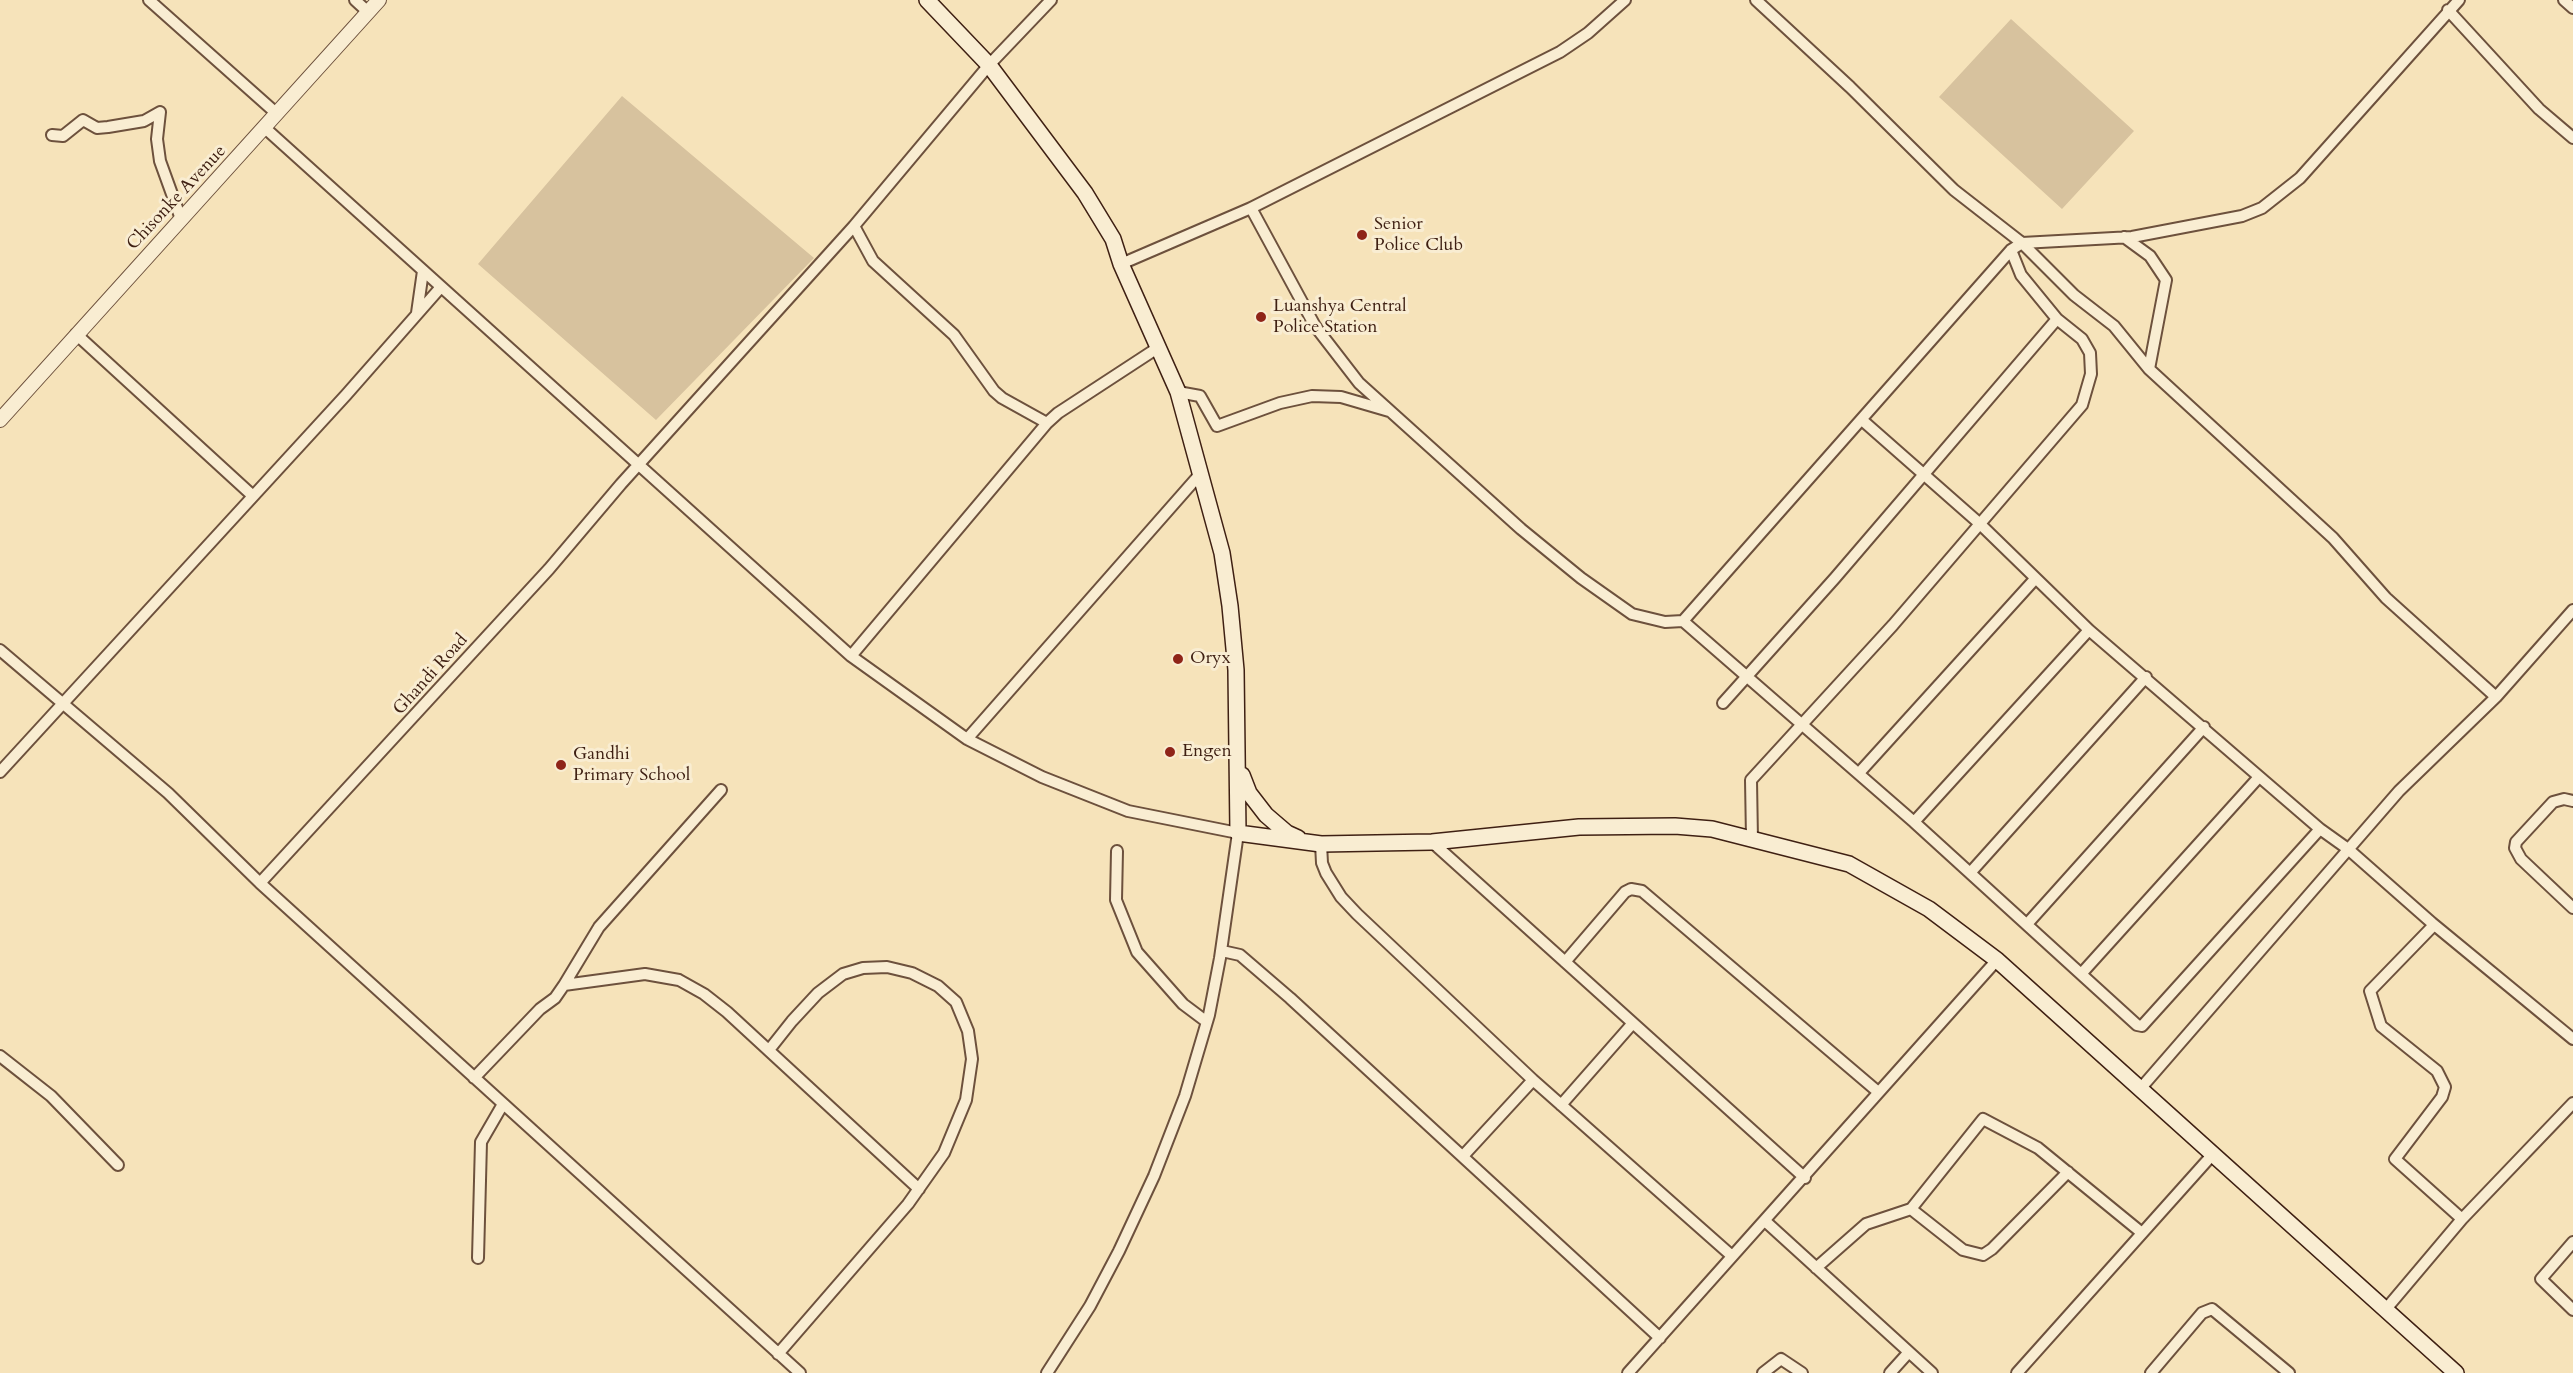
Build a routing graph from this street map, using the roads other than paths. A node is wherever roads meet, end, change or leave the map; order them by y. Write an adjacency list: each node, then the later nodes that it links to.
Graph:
1 (149, 0): 14 (street)
2 (355, 0): 12 (street)
3 (379, 0): 12 (street, Chisonke Avenue)
4 (927, 0): 13 (main road)
5 (1051, 0): 13 (street, Ghandi Road)
6 (1625, 0): 18 (street)
7 (1756, 0): 22 (street)
8 (2459, 0): 11 (street)
9 (2564, 0): 10 (street)
10 (2573, 8)
11 (2448, 10): 16 (street); 21 (street)
12 (367, 11): 14 (street, Chisonke Avenue)
13 (989, 65): 20 (street, Ghandi Road); 24 (main road)
14 (276, 113): 15 (street, Chisonke Avenue)
15 (265, 128): 19 (street, Chisonke Avenue); 25 (street)
16 (2572, 133)
17 (52, 135): 19 (street)
18 (1251, 208): 24 (street); 33 (street)
19 (181, 219): 29 (street, Chisonke Avenue)
20 (854, 226): 36 (street); 37 (street, Ghandi Road)
21 (2124, 237): 22 (street); 31 (street)
22 (2022, 243): 23 (street); 31 (street)
23 (2011, 249): 28 (street); 35 (street)
24 (1121, 264): 30 (main road)
25 (423, 271): 26 (street); 27 (street)
26 (441, 287): 27 (street); 37 (street)
27 (417, 313): 40 (street)
28 (2057, 319): 38 (street); 41 (street)
29 (76, 334): 34 (street, Chisonke Avenue); 40 (street)
30 (1159, 347): 32 (main road); 36 (street)
31 (2149, 369): 50 (street)
32 (1178, 392): 33 (street); 39 (main road)
33 (1391, 411): 44 (street)
34 (0, 420)
35 (1862, 420): 38 (street); 44 (street)
36 (1047, 423): 47 (street)
37 (638, 467): 47 (street); 71 (street, Ghandi Road)
38 (1924, 473): 41 (street); 48 (street)
39 (1202, 474): 55 (street); 56 (main road)
40 (253, 496): 52 (street)
41 (1979, 523): 42 (street); 53 (street)
42 (2036, 579): 45 (street); 58 (street)
43 (2573, 610): 50 (street)
44 (1683, 621): 48 (street)
45 (2089, 630): 49 (street); 62 (street)
46 (0, 650): 52 (street)
47 (851, 656): 55 (street)
48 (1746, 675): 51 (street); 53 (street)
49 (2146, 677): 54 (street); 70 (street)
50 (2496, 697): 68 (street)
51 (1723, 703)
52 (62, 705): 57 (street); 71 (street)
53 (1801, 725): 58 (street); 65 (street)
54 (2204, 727): 59 (street); 73 (street)
55 (967, 739): 64 (street)
56 (1239, 767): 64 (main road); 67 (main road)
57 (0, 772)
58 (1859, 773): 62 (street)
59 (2259, 777): 63 (street); 78 (street)
60 (721, 790): 79 (street)
61 (2573, 801): 72 (street)
62 (1914, 822): 70 (street)
63 (2320, 829): 68 (street); 78 (street)
64 (1238, 833): 67 (main road); 75 (street)
65 (1752, 839): 66 (main road); 76 (main road)
66 (1432, 842): 67 (main road); 77 (street)
67 (1318, 844): 86 (street)
68 (2348, 849): 74 (street); 87 (street)
69 (1117, 850): 80 (street)
70 (1970, 873): 73 (street)
71 (260, 883): 85 (street)
72 (2573, 908)
73 (2028, 923): 78 (street)
74 (2434, 925): 82 (street); 99 (street)
75 (1222, 951): 80 (street); 93 (street)
76 (1996, 960): 87 (main road); 88 (street)
77 (1565, 962): 81 (street); 88 (street)
78 (2082, 974)
79 (564, 985): 83 (street); 85 (street)
80 (1207, 1022): 112 (street)
81 (1633, 1023): 91 (street); 96 (street)
82 (2573, 1039)
83 (770, 1050): 97 (street); 97 (street)
84 (0, 1056): 94 (street)
85 (474, 1078): 90 (street)
86 (1533, 1080): 91 (street); 93 (street)
87 (2141, 1088): 92 (main road)
88 (1877, 1091): 96 (street)
89 (2573, 1103): 99 (street)
90 (502, 1104): 104 (street); 110 (street)
91 (1561, 1105): 103 (street)
92 (2213, 1154): 101 (street); 106 (main road)
93 (1463, 1156): 108 (street)
94 (118, 1165)
95 (2068, 1172): 98 (street); 98 (street); 101 (street)
96 (1805, 1178): 100 (street)
97 (920, 1189): 110 (street)
98 (1911, 1209): 105 (street)
99 (2462, 1220): 106 (street)
100 (1765, 1221): 103 (street); 105 (street)
101 (2142, 1233): 118 (street)
102 (2573, 1242): 107 (street)
103 (1732, 1256): 108 (street)
104 (478, 1258)
105 (1816, 1268): 109 (street)
106 (2386, 1309): 121 (main road)
107 (2573, 1310)
108 (1659, 1338): 113 (street)
109 (1909, 1352): 116 (street); 117 (street)
110 (778, 1354): 111 (street)
111 (800, 1373)
112 (1047, 1373)
113 (1628, 1373)
114 (1763, 1373): 115 (street)
115 (1802, 1373)
116 (1890, 1373)
117 (1932, 1373)
118 (2018, 1373)
119 (2151, 1373): 120 (street)
120 (2289, 1373)
121 (2456, 1373)

